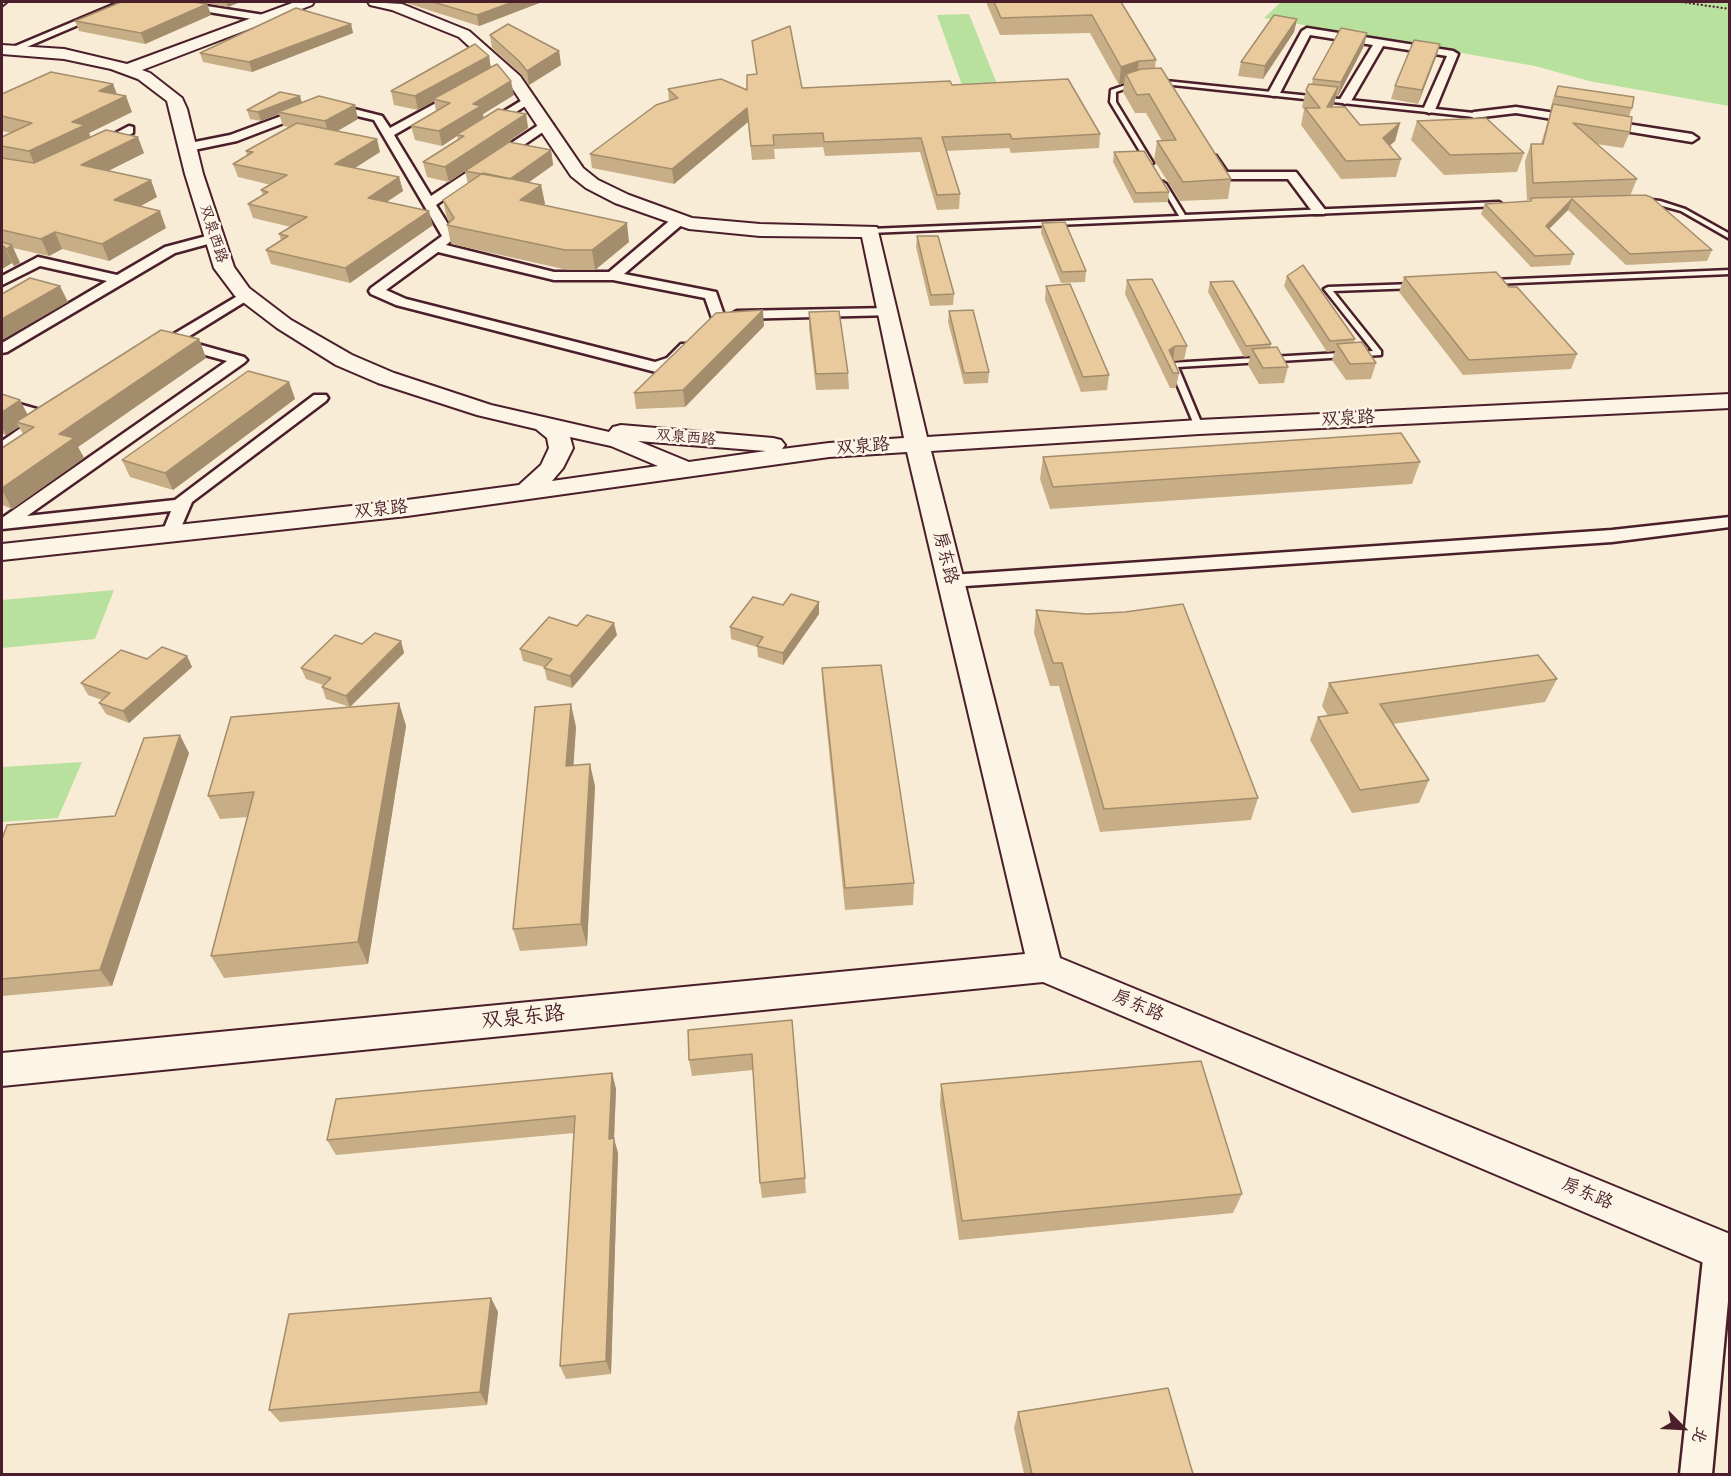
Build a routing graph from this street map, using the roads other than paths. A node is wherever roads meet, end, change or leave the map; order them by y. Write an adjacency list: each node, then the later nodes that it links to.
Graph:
1 (127, 2): 7 (street)
2 (166, 2): 5 (street)
3 (307, 2): 5 (street)
4 (375, 2): 12 (street)
5 (264, 18): 8 (street)
6 (1379, 42): 11 (street); 14 (street); 15 (street)
7 (9, 52): 8 (street, 双泉西路)
8 (129, 69): 22 (street, 双泉西路)
9 (1164, 81): 11 (lane); 13 (street); 25 (lane)
10 (465, 91): 20 (street)
11 (1274, 93): 14 (lane)
12 (529, 99): 17 (street); 19 (street)
13 (1176, 100)
14 (1345, 101): 15 (lane)
15 (1429, 110): 16 (lane)
16 (1474, 115): 21 (street)
17 (547, 125): 28 (street); 32 (street)
18 (129, 130): 24 (street)
19 (480, 130)
20 (387, 134): 22 (street); 28 (street)
21 (1692, 138)
22 (189, 147): 35 (street, 双泉西路)
23 (1205, 148): 30 (street)
24 (89, 150)
25 (1154, 169)
26 (1160, 178): 31 (lane)
27 (1631, 200): 34 (lane)
28 (430, 203): 36 (street)
29 (1510, 204): 30 (lane)
30 (1319, 211): 31 (lane)
31 (1183, 217): 33 (lane)
32 (679, 220): 33 (street); 40 (street)
33 (870, 231): 46 (street, 房东路)
34 (1730, 237)
35 (214, 238): 41 (street); 45 (street, 双泉西路)
36 (436, 247): 40 (street); 47 (street)
37 (20, 256): 38 (street)
38 (39, 261): 41 (street); 42 (street)
39 (1730, 272): 43 (lane)
40 (613, 276): 46 (street)
41 (119, 280): 48 (street)
42 (2, 281)
43 (1482, 283)
44 (1423, 285): 53 (lane)
45 (246, 295): 52 (street, 双泉西路); 61 (street)
46 (888, 312): 54 (street, 房东路)
47 (695, 338)
48 (2, 349)
49 (320, 398): 59 (street)
50 (1730, 401): 53 (street, 双泉路)
51 (2, 404): 55 (street)
52 (543, 423): 56 (street, 双泉西路); 57 (street, 双泉西路); 58 (street)
53 (1199, 427): 54 (street, 双泉路)
54 (917, 443): 56 (street, 双泉路); 64 (street, 房东路)
55 (2, 448)
56 (829, 450): 57 (street, 双泉路)
57 (686, 470): 58 (street, 双泉路)
58 (527, 491): 62 (street, 双泉路)
59 (182, 505): 61 (street); 62 (street)
60 (1730, 522): 64 (street)
61 (2, 524): 63 (street)
62 (171, 533): 63 (street, 双泉路)
63 (9, 551)
64 (951, 581): 65 (street, 房东路)
65 (1045, 967): 66 (street, 双泉东路); 67 (street, 房东路)
66 (2, 1070)
67 (1724, 1252): 68 (street)
68 (1696, 1474)

